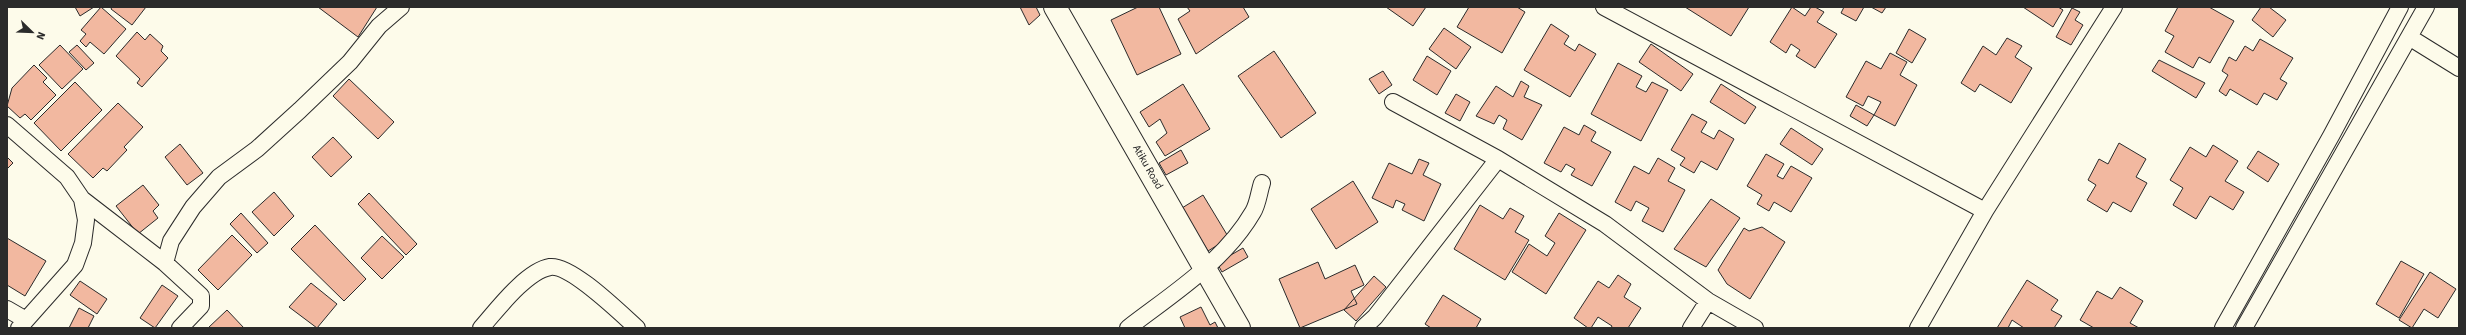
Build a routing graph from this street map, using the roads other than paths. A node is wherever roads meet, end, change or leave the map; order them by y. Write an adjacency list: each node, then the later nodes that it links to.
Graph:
1 (400, 7): 15 (street)
2 (1056, 7): 16 (street, Atiku Road)
3 (1604, 7): 14 (street)
4 (2114, 7): 14 (street)
5 (2400, 7): 29 (street)
6 (2426, 7): 7 (street)
7 (2409, 37): 8 (street); 30 (street)
8 (2459, 68)
9 (1393, 102): 11 (street)
10 (7, 125): 13 (street)
11 (1498, 159): 17 (street); 25 (street)
12 (1262, 183): 16 (street)
13 (82, 199): 15 (street); 19 (street)
14 (1985, 211): 28 (street)
15 (165, 263): 20 (street)
16 (1206, 267): 23 (street); 24 (street, Atiku Road)
17 (1708, 301): 26 (street); 27 (street)
18 (7, 309): 19 (street)
19 (22, 324)
20 (180, 328)
21 (481, 328): 22 (street)
22 (637, 328)
23 (1128, 328)
24 (1240, 328)
25 (1363, 328)
26 (1691, 328)
27 (1755, 328)
28 (1918, 328)
29 (2223, 328)
30 (2244, 328)

